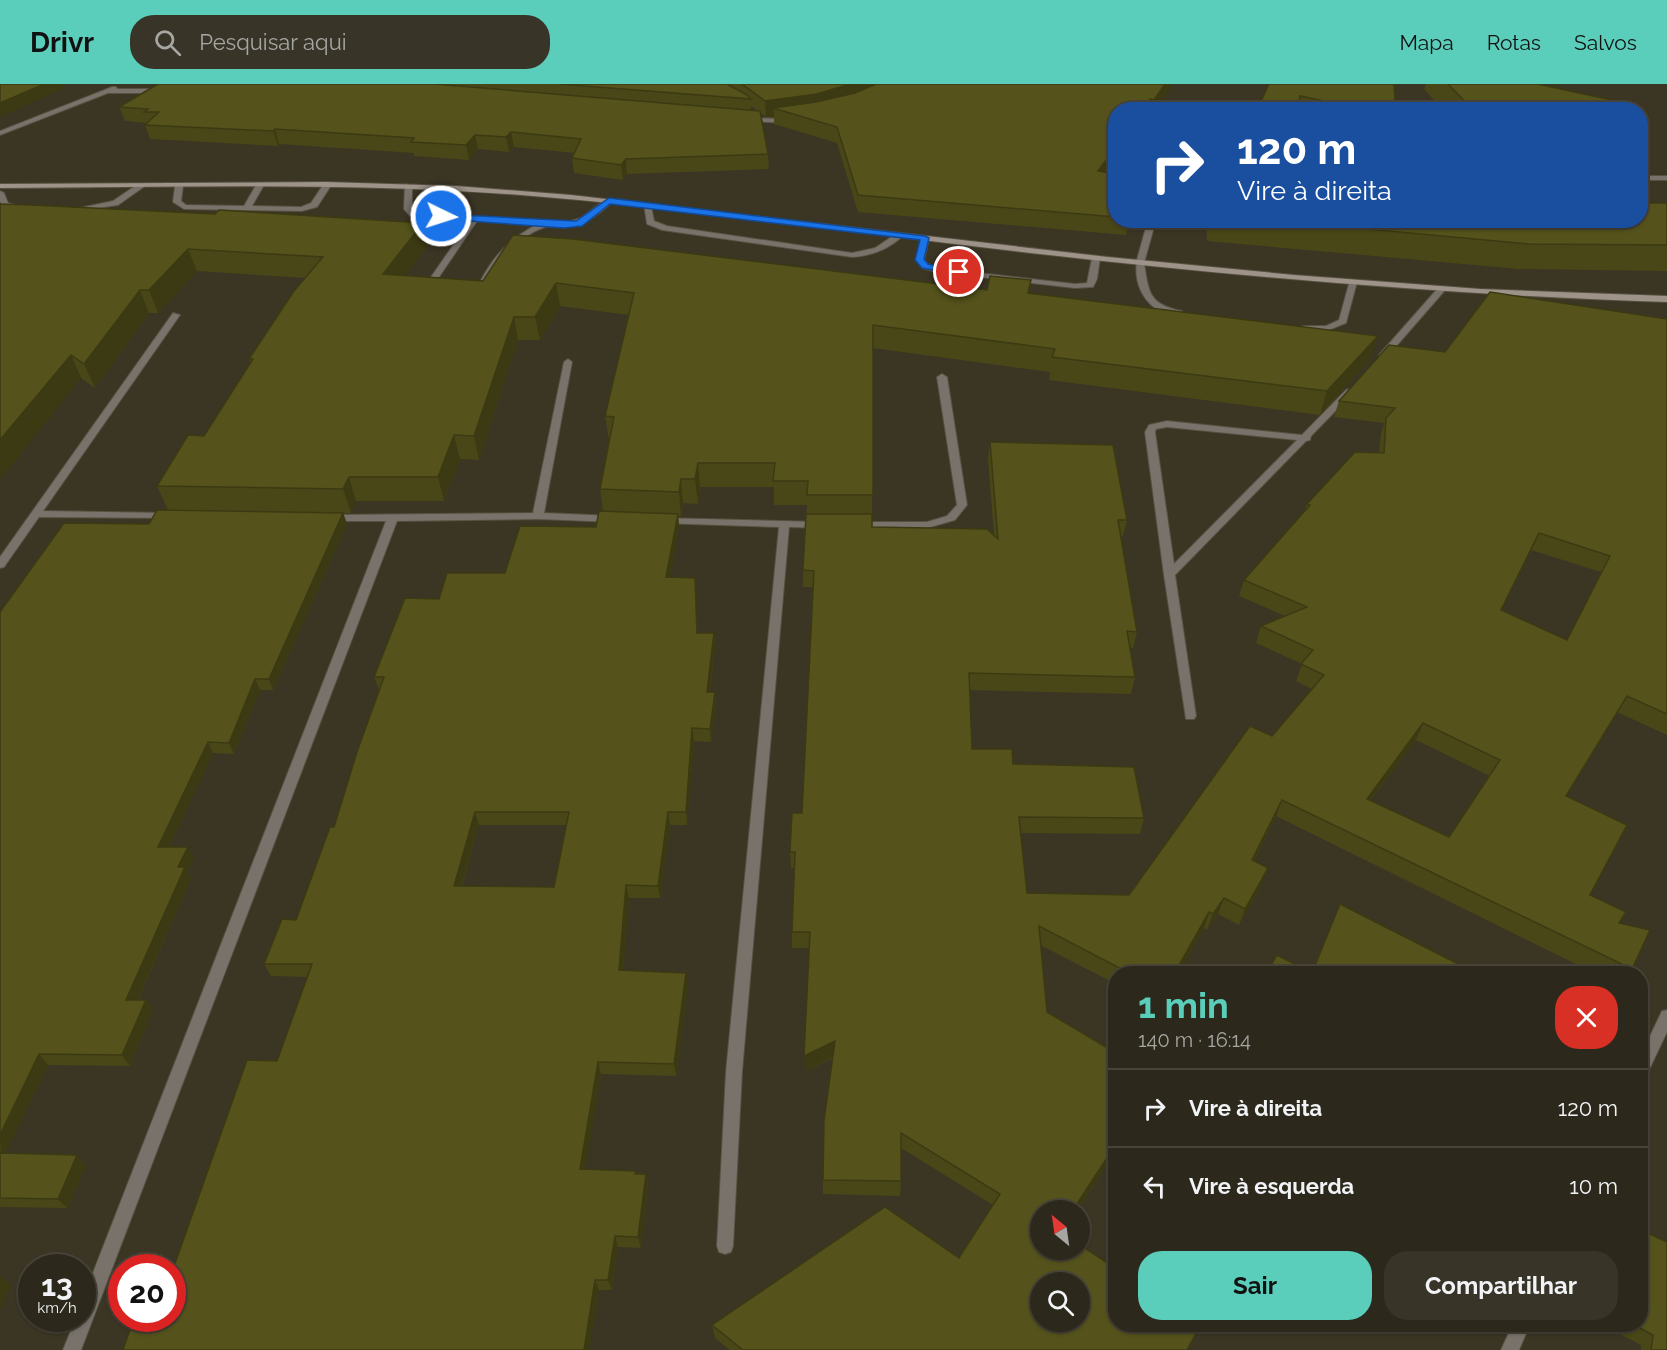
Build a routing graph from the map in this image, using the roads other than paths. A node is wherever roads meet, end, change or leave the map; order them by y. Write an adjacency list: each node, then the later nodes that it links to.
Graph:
1 (124, 84): 2 (street)
2 (108, 91): 3 (street); 8 (street)
3 (167, 91)
4 (757, 115): 7 (street)
5 (740, 119): 7 (street)
6 (795, 120): 7 (street)
7 (763, 121)
8 (0, 133)
9 (1648, 178): 10 (street)
10 (1667, 178)
11 (328, 184): 12 (street); 16 (street); 20 (street)
12 (260, 185): 15 (street); 20 (street)
13 (0, 186): 14 (street)
14 (141, 186): 15 (street); 22 (street)
15 (179, 186): 20 (street)
16 (408, 186): 18 (street); 23 (street)
17 (0, 193): 21 (street)
18 (609, 201): 19 (street); 24 (street)
19 (647, 206): 26 (street); 26 (street)
20 (247, 208)
21 (28, 209)
22 (74, 209)
23 (475, 219): 24 (street); 32 (street)
24 (548, 223): 31 (street)
25 (1150, 228): 29 (street)
26 (900, 235): 27 (street)
27 (925, 238): 28 (street); 28 (street)
28 (1095, 258): 29 (street)
29 (1140, 263): 30 (street); 36 (street)
30 (1353, 282): 33 (street); 37 (street)
31 (480, 285)
32 (453, 286)
33 (1442, 289): 34 (street); 39 (street)
34 (1667, 299)
35 (176, 315): 43 (street)
36 (1194, 315)
37 (1298, 327)
38 (567, 362): 45 (street)
39 (1376, 363)
40 (942, 377): 52 (street)
41 (1353, 388): 42 (street)
42 (1307, 438): 54 (street); 54 (street)
43 (37, 514): 44 (street); 53 (street)
44 (179, 516)
45 (538, 516): 47 (street); 48 (street)
46 (321, 518): 47 (street)
47 (392, 519): 60 (street)
48 (632, 519)
49 (655, 520): 50 (street)
50 (784, 525): 51 (street); 58 (street)
51 (832, 525)
52 (844, 525)
53 (0, 566)
54 (1169, 575): 55 (street)
55 (1190, 716)
56 (1667, 1016): 57 (street)
57 (1648, 1056)
58 (724, 1246)
59 (1518, 1332): 61 (street)
60 (72, 1350)
61 (1510, 1350)

